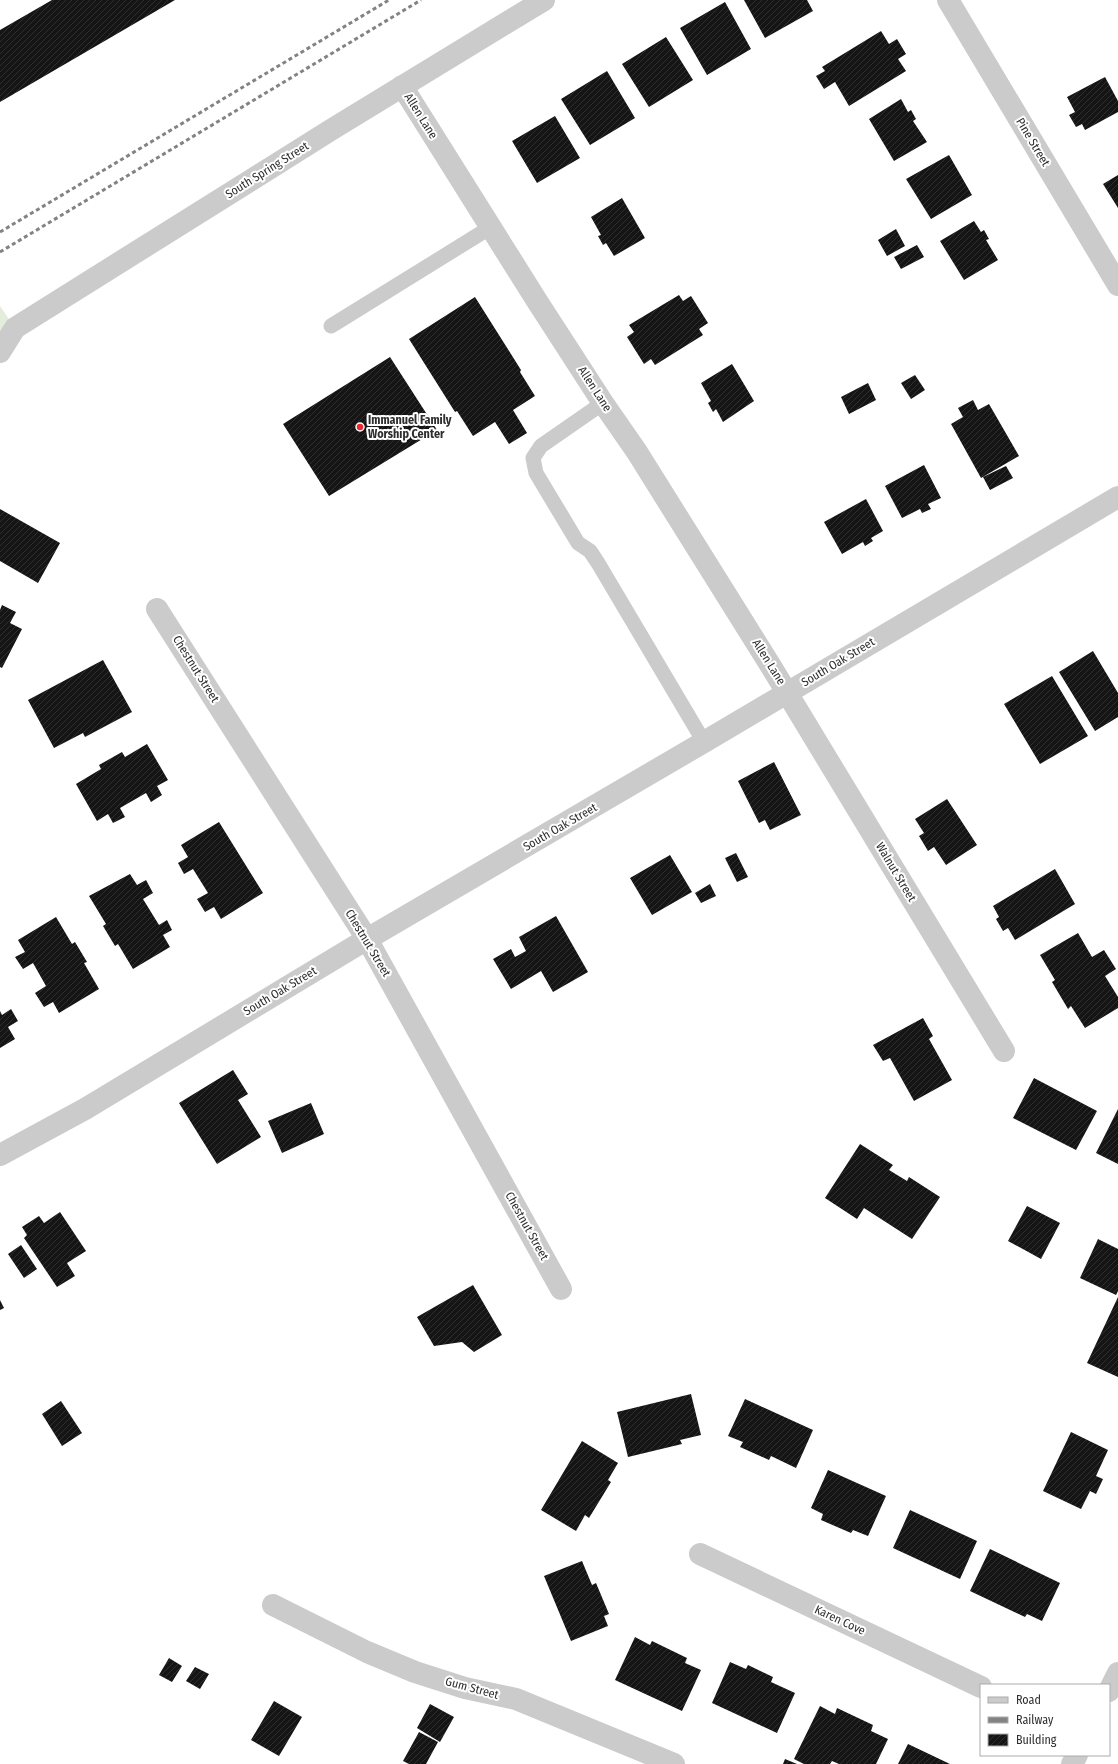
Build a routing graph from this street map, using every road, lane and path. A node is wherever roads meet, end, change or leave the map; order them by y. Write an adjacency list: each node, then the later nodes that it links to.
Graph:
1 (544, 0): 3 (street, South Spring Street)
2 (948, 0): 5 (street, Pine Street)
3 (402, 86): 4 (street, Allen Lane); 7 (street, South Spring Street)
4 (491, 227): 6 (lane); 8 (street, Allen Lane)
5 (1118, 285)
6 (332, 326)
7 (0, 352)
8 (603, 403): 11 (street, Allen Lane); 12 (lane)
9 (1118, 496): 11 (street, South Oak Street)
10 (157, 609): 13 (street, Chestnut Street)
11 (787, 692): 12 (street, South Oak Street); 14 (street, Walnut Street)
12 (704, 742): 13 (street, South Oak Street)
13 (367, 939): 15 (street, South Oak Street); 16 (street, Chestnut Street)
14 (1004, 1051)
15 (0, 1155)
16 (562, 1289)
17 (700, 1554): 19 (street, Karen Cove)
18 (273, 1605): 20 (street, Gum Street)
19 (980, 1687)
20 (674, 1764)

